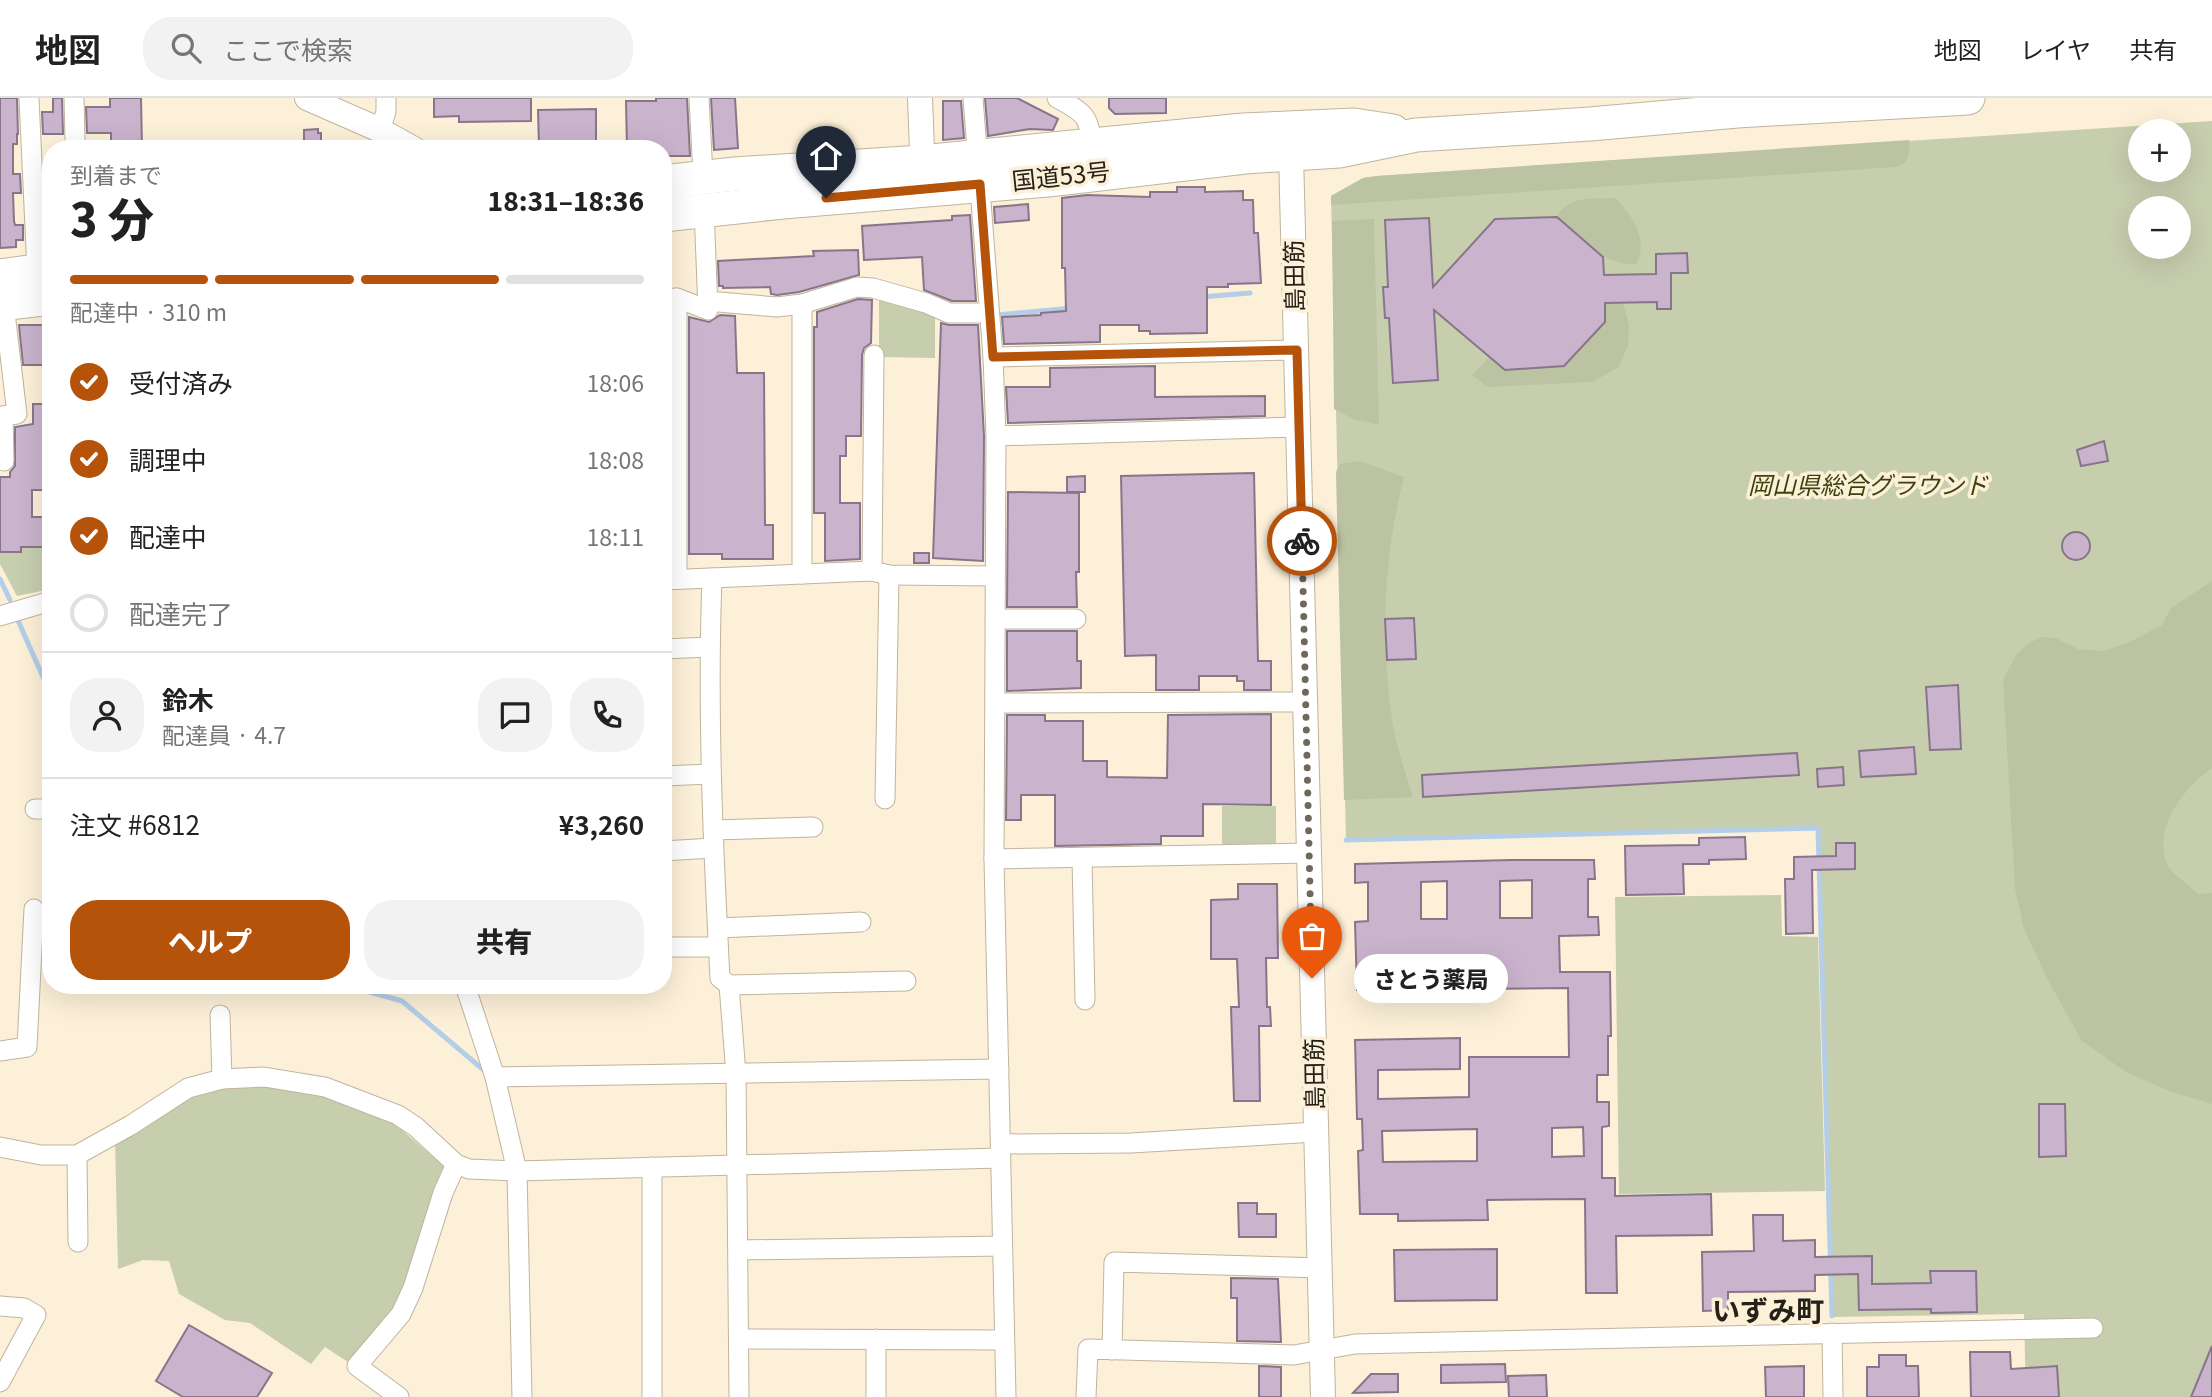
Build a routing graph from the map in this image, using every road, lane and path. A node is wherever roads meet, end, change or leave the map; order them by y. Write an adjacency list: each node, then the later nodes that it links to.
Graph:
1 (29, 98): 23 (street)
2 (74, 98): 12 (street)
3 (307, 98): 11 (street)
4 (386, 98): 11 (street)
5 (699, 98): 18 (street)
6 (920, 98): 17 (street)
7 (973, 98): 16 (street)
8 (1057, 98): 15 (street)
9 (1968, 98): 10 (highway, 国道53号)
10 (1665, 107): 14 (highway, 国道53号)
11 (380, 130): 13 (street)
12 (75, 140)
13 (398, 140)
14 (1300, 141): 15 (highway); 16 (highway, 国道53号); 30 (street, 島田筋)
15 (1092, 151): 16 (highway)
16 (979, 170): 17 (highway, 国道53号); 29 (street)
17 (923, 175): 18 (highway, 国道53号); 20 (highway); 21 (highway, 国道53号)
18 (704, 176): 19 (highway, 国道53号)
19 (672, 181)
20 (672, 192)
21 (704, 209): 22 (highway, 国道53号); 27 (street)
22 (672, 214)
23 (42, 236)
24 (42, 280): 25 (highway)
25 (1, 295): 35 (street)
26 (672, 300): 27 (street)
27 (707, 301): 28 (street)
28 (802, 304): 29 (street); 37 (street)
29 (989, 313): 32 (street)
30 (1297, 350): 32 (street); 33 (street, 島田筋)
31 (874, 355): 36 (street)
32 (993, 357): 34 (street)
33 (1299, 427): 34 (street); 47 (street, 島田筋)
34 (996, 436): 38 (street)
35 (4, 461)
36 (880, 573): 37 (street); 38 (street); 51 (street)
37 (802, 574): 39 (street)
38 (995, 576): 43 (street)
39 (712, 578): 40 (street); 45 (street)
40 (672, 580)
41 (42, 604): 42 (street)
42 (0, 616)
43 (995, 619): 44 (street); 48 (street)
44 (1076, 619)
45 (709, 648): 46 (street); 49 (street)
46 (672, 649)
47 (1306, 702): 48 (street); 55 (street, 島田筋)
48 (996, 703): 57 (street)
49 (711, 774): 50 (street); 53 (street)
50 (672, 776)
51 (885, 799)
52 (813, 827): 53 (street)
53 (713, 839): 54 (street); 60 (street)
54 (672, 848)
55 (1309, 853): 56 (street); 72 (street, 島田筋)
56 (1082, 858): 57 (street); 65 (street)
57 (994, 859): 68 (street)
58 (34, 909): 67 (street)
59 (861, 922): 60 (street)
60 (718, 938): 61 (street); 63 (street)
61 (672, 946)
62 (906, 981): 63 (street)
63 (729, 985): 69 (street)
64 (468, 994): 70 (street)
65 (1085, 1000)
66 (220, 1015): 71 (street)
67 (0, 1051)
68 (999, 1069): 69 (street); 74 (street)
69 (736, 1074): 70 (street); 77 (street)
70 (495, 1077): 79 (street)
71 (222, 1079): 75 (street); 76 (street)
72 (1316, 1132): 74 (street); 83 (street, 島田筋)
73 (0, 1147): 75 (street)
74 (1001, 1151): 77 (street); 81 (street)
75 (77, 1155): 80 (street)
76 (456, 1164): 79 (street); 93 (street)
77 (738, 1164): 78 (street); 82 (street)
78 (652, 1167): 79 (street); 95 (street)
79 (517, 1171): 94 (street)
80 (78, 1242)
81 (1002, 1246): 82 (street); 89 (street)
82 (738, 1251): 87 (street)
83 (1320, 1268): 90 (street); 91 (street, 島田筋)
84 (0, 1306): 92 (street)
85 (2092, 1328): 86 (street)
86 (1832, 1333): 91 (street); 101 (street)
87 (740, 1339): 88 (street); 96 (street)
88 (876, 1339): 89 (street); 97 (street)
89 (1004, 1340): 98 (street)
90 (1112, 1350): 91 (street); 99 (street)
91 (1322, 1350): 100 (street, 島田筋)
92 (0, 1382)
93 (399, 1397)
94 (522, 1397)
95 (652, 1397)
96 (739, 1397)
97 (876, 1397)
98 (1006, 1397)
99 (1086, 1397)
100 (1323, 1397)
101 (1833, 1397)

